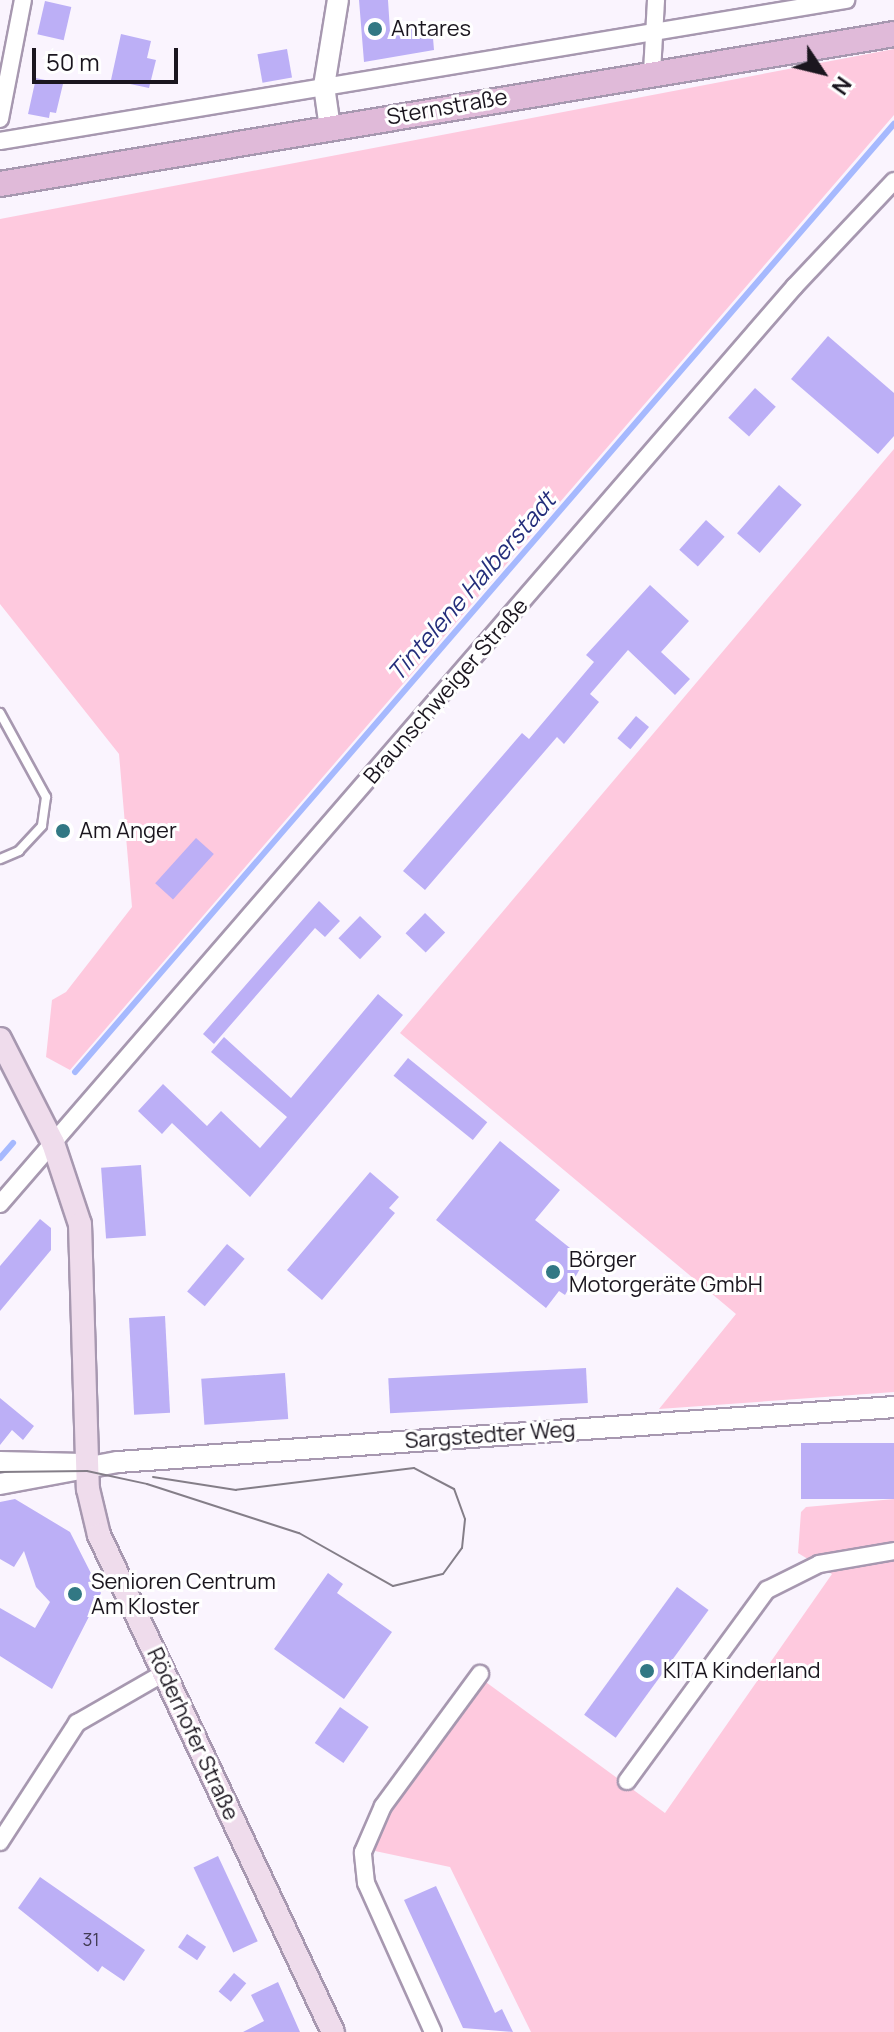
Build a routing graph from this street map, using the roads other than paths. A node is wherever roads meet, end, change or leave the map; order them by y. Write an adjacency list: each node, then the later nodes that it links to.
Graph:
1 (23, 0): 9 (street)
2 (338, 0): 8 (street)
3 (656, 0): 5 (street)
4 (846, 0): 5 (street, Sternstraße)
5 (650, 33): 7 (street); 8 (street, Sternstraße)
6 (894, 34): 7 (main road, Sternstraße)
7 (652, 72): 10 (main road, Sternstraße)
8 (324, 86): 10 (street); 11 (street, Sternstraße)
9 (0, 119)
10 (330, 128): 13 (main road, Sternstraße)
11 (0, 141)
12 (894, 181): 17 (street, Braunschweiger Straße)
13 (0, 184)
14 (0, 713): 15 (lane)
15 (0, 859)
16 (0, 1039): 17 (main road, Röderhofer Straße)
17 (53, 1143): 18 (street, Braunschweiger Straße); 21 (main road, Röderhofer Straße)
18 (0, 1204)
19 (894, 1407): 21 (street, Sargstedter Weg)
20 (0, 1462): 21 (street)
21 (87, 1465): 22 (street); 24 (main road, Röderhofer Straße)
22 (0, 1484)
23 (894, 1551): 26 (street)
24 (164, 1673): 27 (street); 28 (main road, Röderhofer Straße)
25 (480, 1674): 29 (street)
26 (627, 1781)
27 (0, 1842)
28 (333, 2032)
29 (433, 2032)

